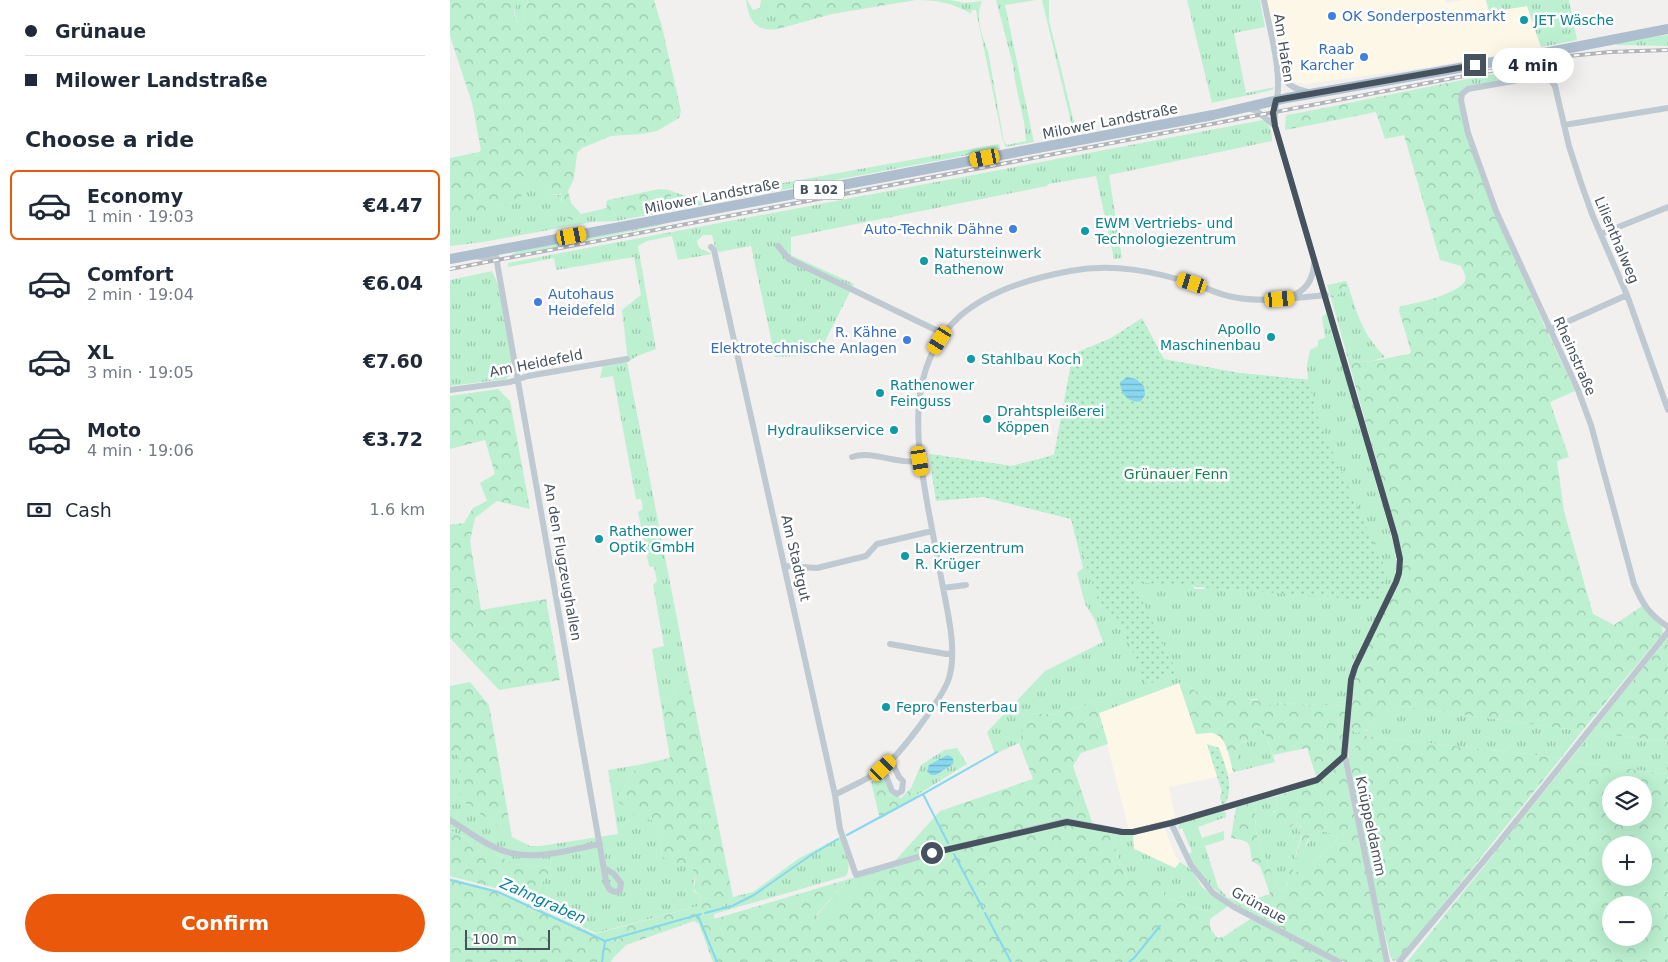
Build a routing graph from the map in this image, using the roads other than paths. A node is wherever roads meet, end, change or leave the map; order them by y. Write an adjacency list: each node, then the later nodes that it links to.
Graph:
1 (1264, 0): 3 (street, Am Hafen)
2 (1668, 29): 5 (main road, Milower Landstraße / B 102)
3 (1277, 70): 5 (street, Milower Landstraße); 6 (street, Am Hafen)
4 (1550, 79): 10 (street, Lilienthalweg); 21 (street, Rheinstraße)
5 (1314, 93): 6 (main road, Milower Landstraße / B 102)
6 (1276, 100): 7 (main road, Milower Landstraße / B 102); 9 (street)
7 (1244, 107): 9 (street); 15 (main road, Milower Landstraße / B 102)
8 (1668, 108): 10 (street)
9 (1275, 126): 16 (street)
10 (1564, 126): 12 (street, Lilienthalweg)
11 (1668, 207): 12 (street)
12 (1601, 234): 19 (street, Lilienthalweg)
13 (778, 246): 22 (street)
14 (711, 247): 30 (street, Am Stadtgut)
15 (496, 255): 17 (main road, Milower Landstraße / B 102); 24 (street, An den Flugzeughallen)
16 (1314, 257): 18 (street); 20 (street)
17 (450, 259)
18 (1326, 295): 20 (street); 37 (street, Knüppeldamm)
19 (1626, 295): 21 (street); 26 (street, Lilienthalweg)
20 (1280, 299): 22 (street)
21 (1549, 330): 33 (street, Rheinstraße)
22 (944, 334): 28 (street)
23 (627, 359): 24 (street, Am Heidefeld)
24 (519, 378): 25 (street, Am Heidefeld); 43 (street, An den Flugzeughallen)
25 (450, 390)
26 (1668, 410)
27 (852, 457): 28 (street)
28 (920, 461): 29 (street)
29 (932, 531): 30 (street); 32 (street)
30 (785, 566): 40 (street, Am Stadtgut)
31 (966, 585): 32 (street)
32 (943, 588): 36 (street)
33 (1668, 627)
34 (1668, 632): 49 (street)
35 (890, 644): 36 (street)
36 (952, 653): 38 (street)
37 (1344, 756): 42 (street); 48 (street, Knüppeldamm)
38 (891, 760): 39 (street); 39 (street)
39 (883, 768): 40 (street)
40 (835, 795): 42 (street, Am Stadtgut)
41 (450, 820): 43 (street)
42 (1171, 823): 45 (street, Grünaue)
43 (600, 844): 44 (street, An den Flugzeughallen)
44 (604, 868)
45 (1321, 954): 46 (street); 47 (street, Grünaue)
46 (1328, 962)
47 (1339, 962)
48 (1387, 962)
49 (1399, 962)

